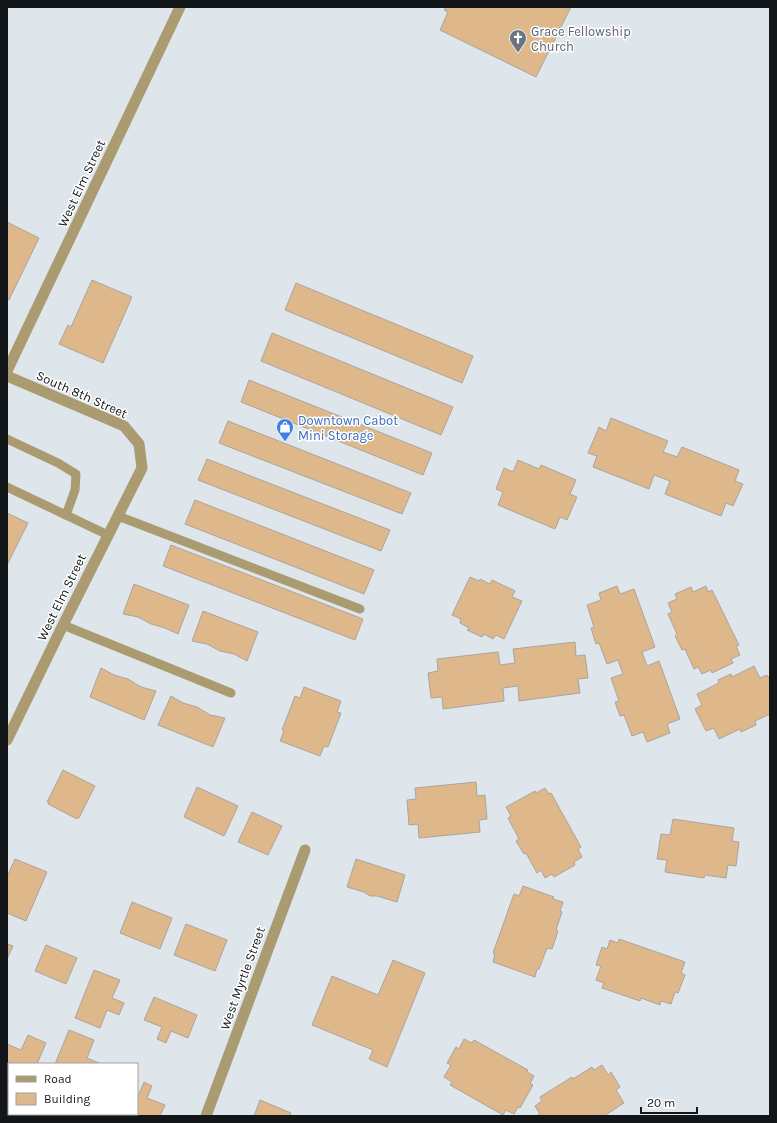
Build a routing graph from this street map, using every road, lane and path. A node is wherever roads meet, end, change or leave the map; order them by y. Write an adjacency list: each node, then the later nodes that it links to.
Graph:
1 (180, 7): 2 (street, West Elm Street)
2 (7, 371)
3 (7, 376): 5 (street, South 8th Street)
4 (7, 439): 7 (lane)
5 (142, 468): 8 (street, West Elm Street)
6 (7, 487): 7 (lane)
7 (66, 515): 9 (lane)
8 (118, 516): 9 (street, West Elm Street); 10 (lane)
9 (108, 535): 11 (street, West Elm Street)
10 (360, 609)
11 (63, 625): 12 (lane); 13 (street, West Elm Street)
12 (231, 693)
13 (7, 740)
14 (305, 850): 15 (street, West Myrtle Street)
15 (206, 1116)

